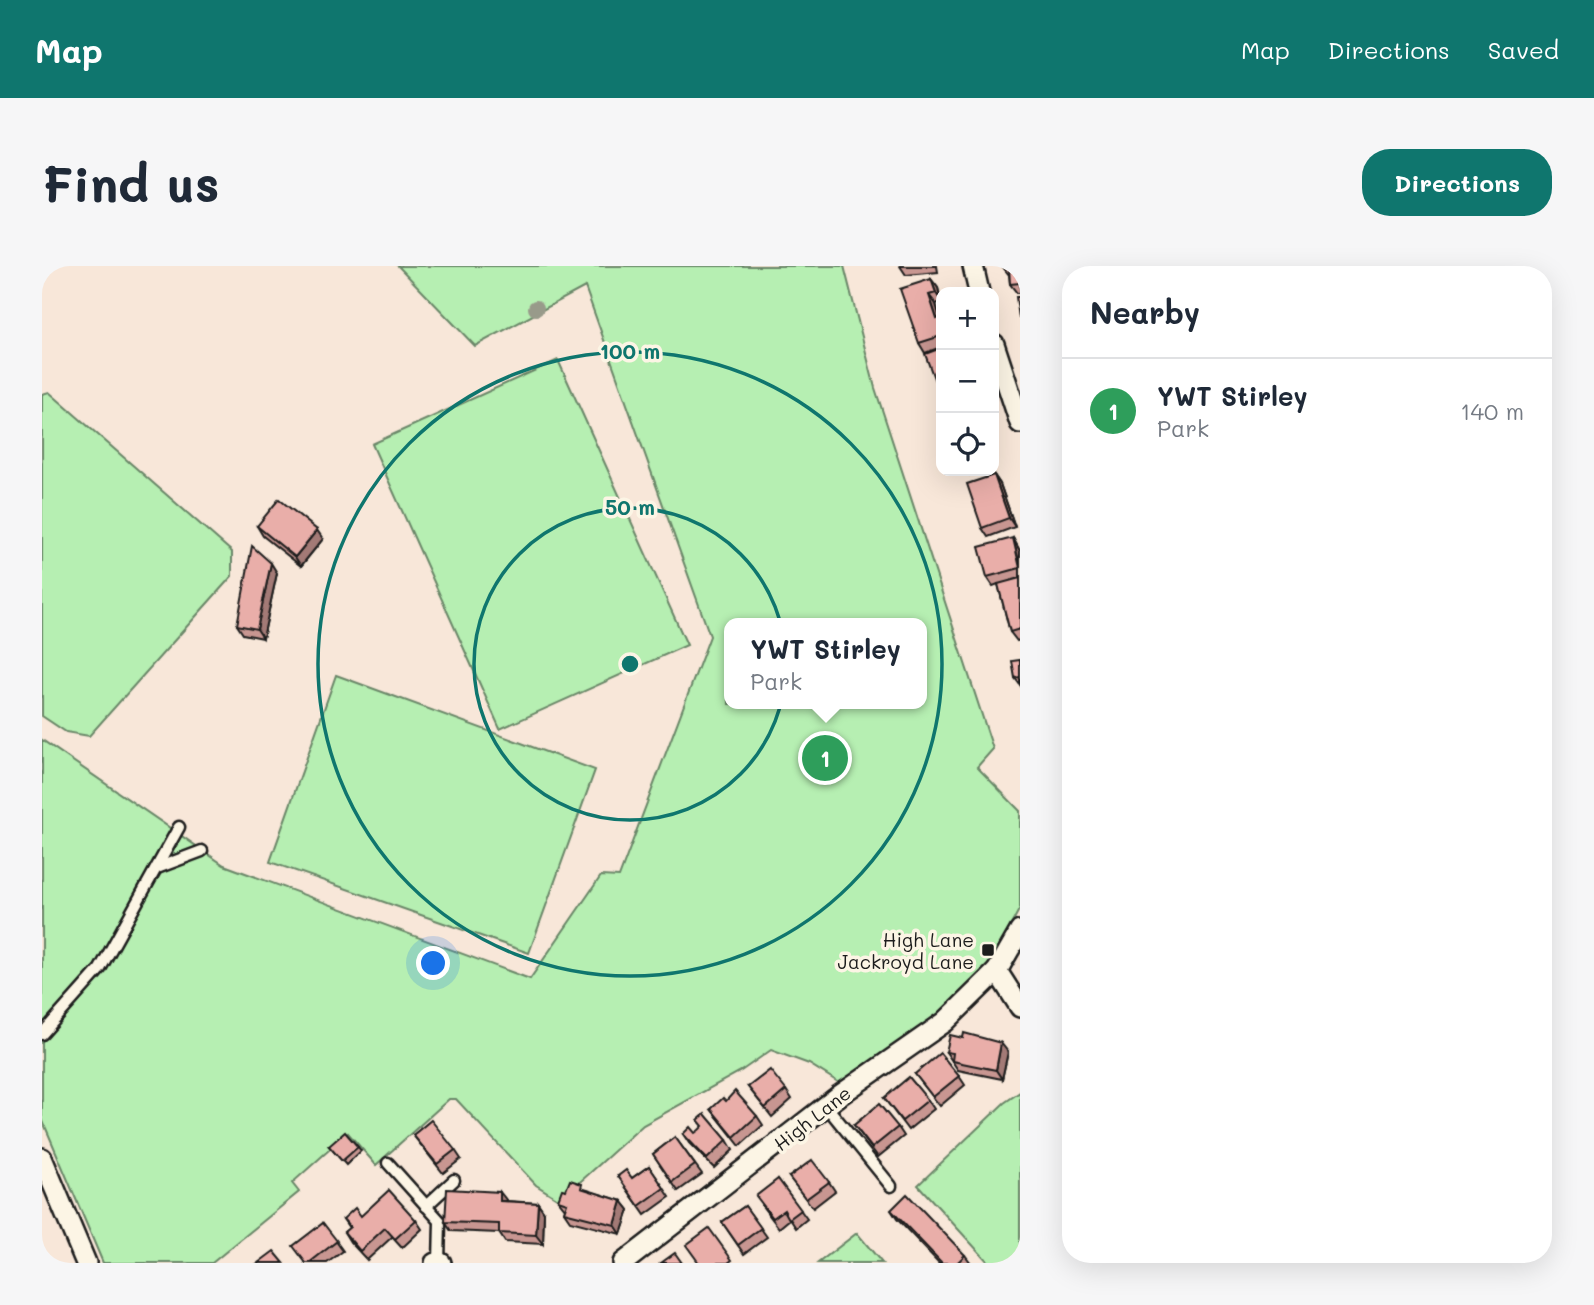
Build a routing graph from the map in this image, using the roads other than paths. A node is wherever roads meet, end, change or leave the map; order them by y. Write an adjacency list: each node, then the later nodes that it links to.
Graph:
1 (973, 266): 2 (street)
2 (977, 287)
3 (996, 350): 4 (street)
4 (1020, 424)
5 (179, 827): 7 (lane)
6 (202, 851): 7 (lane)
7 (156, 869): 11 (lane)
8 (1020, 931): 9 (street, High Lane)
9 (997, 971): 10 (street); 12 (street, High Lane)
10 (1020, 1007)
11 (42, 1034)
12 (827, 1107): 16 (lane); 20 (street, High Lane)
13 (42, 1158): 18 (street)
14 (388, 1163): 17 (lane)
15 (454, 1180): 17 (lane)
16 (891, 1186)
17 (426, 1206): 19 (lane)
18 (86, 1263)
19 (438, 1263)
20 (623, 1263)

